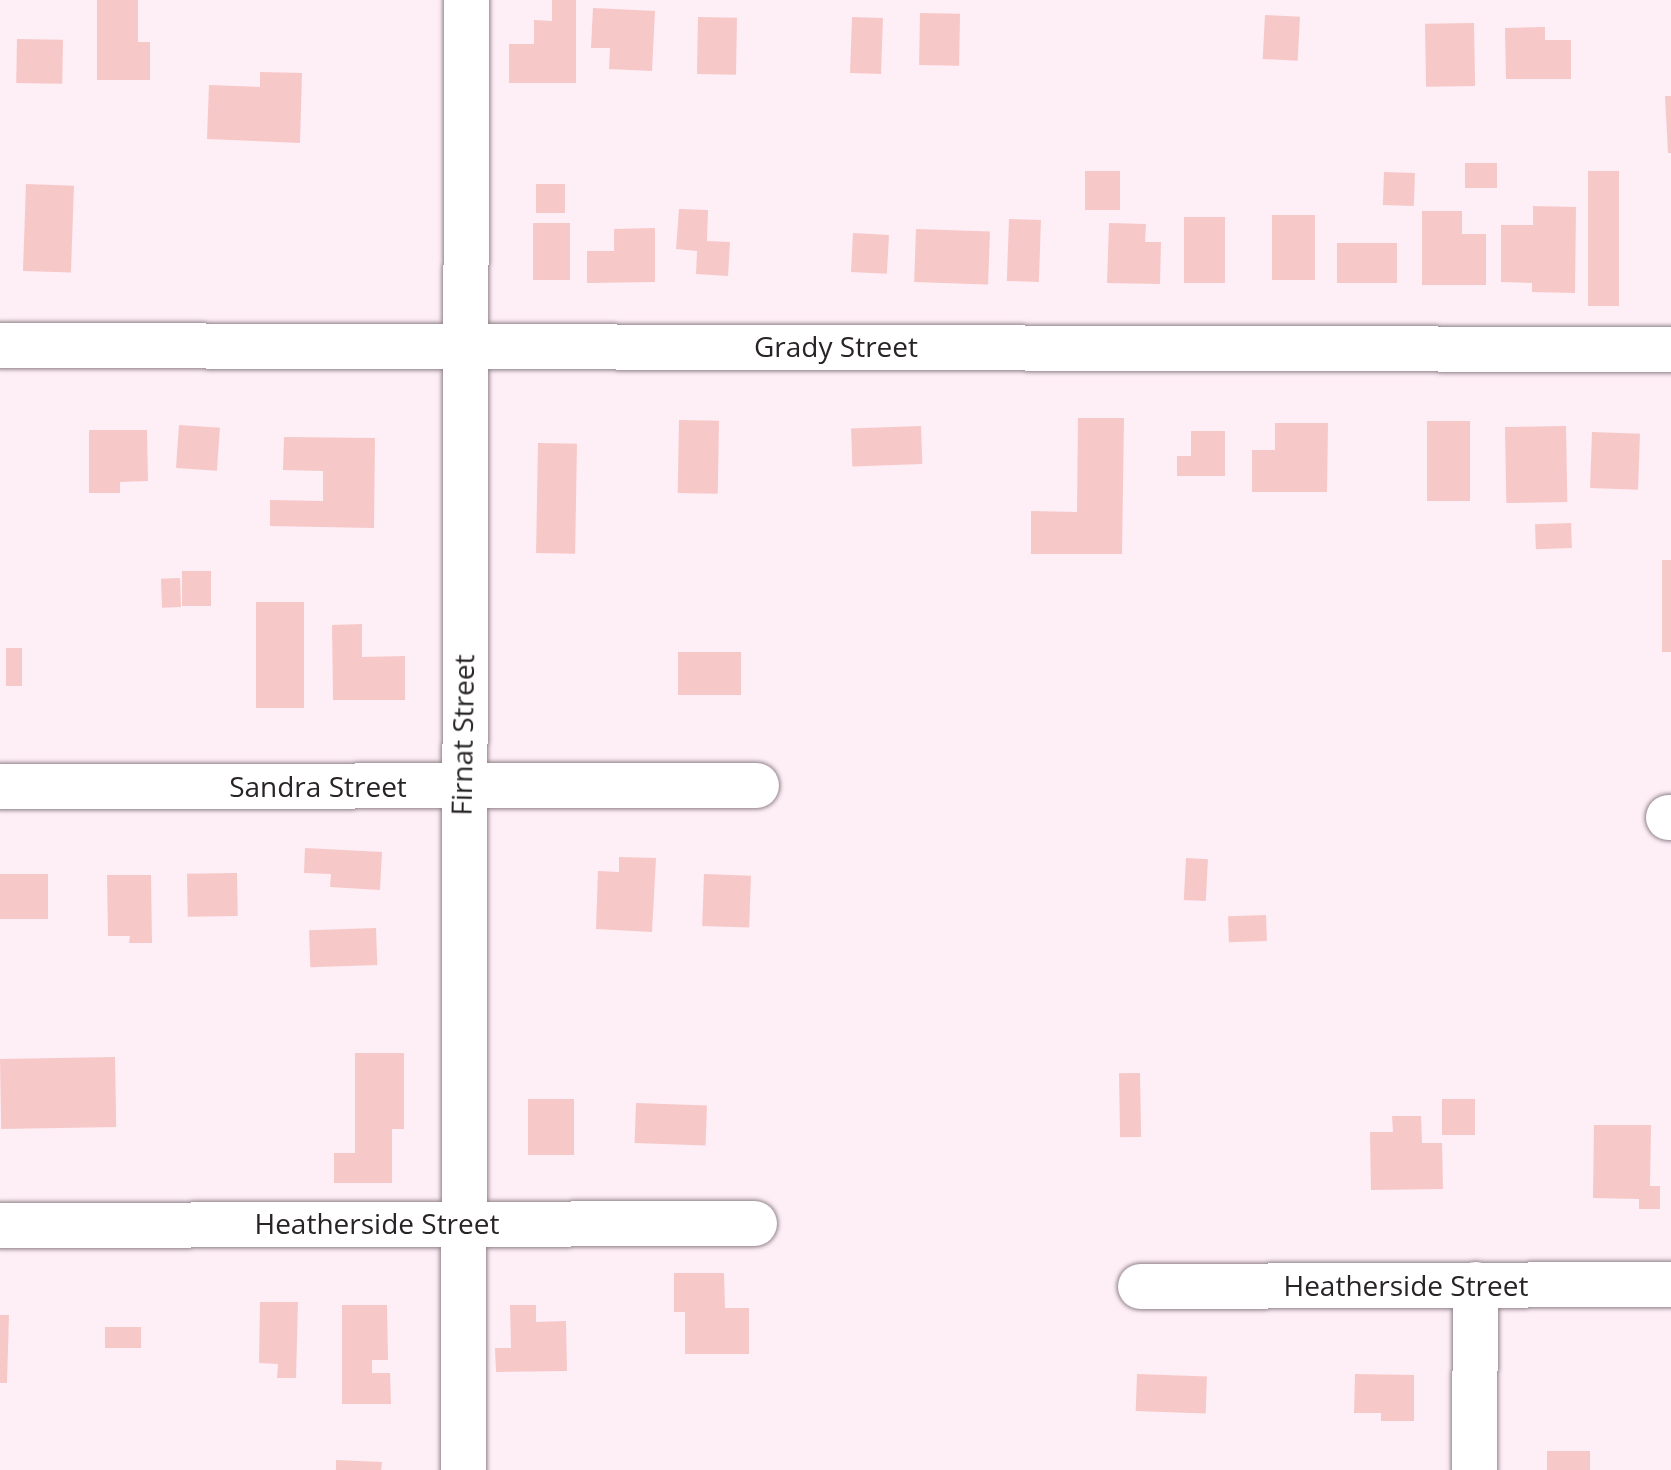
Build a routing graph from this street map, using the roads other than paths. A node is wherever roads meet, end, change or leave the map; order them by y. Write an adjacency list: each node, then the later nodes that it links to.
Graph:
1 (466, 0): 2 (street, Firnat Street)
2 (468, 344): 3 (street, Grady Street); 4 (street, Grady Street); 6 (street, Firnat Street)
3 (0, 345)
4 (1671, 349)
5 (0, 786): 6 (street, Sandra Street)
6 (461, 786): 7 (street, Sandra Street); 8 (street, Firnat Street)
7 (756, 786)
8 (464, 1222): 9 (street, Heatherside Street); 10 (street, Heatherside Street); 14 (street, Firnat Street)
9 (754, 1223)
10 (0, 1225)
11 (1475, 1284): 12 (street, Heatherside Street); 13 (street, Heatherside Street); 15 (street)
12 (1671, 1284)
13 (1140, 1286)
14 (463, 1470)
15 (1474, 1470)

